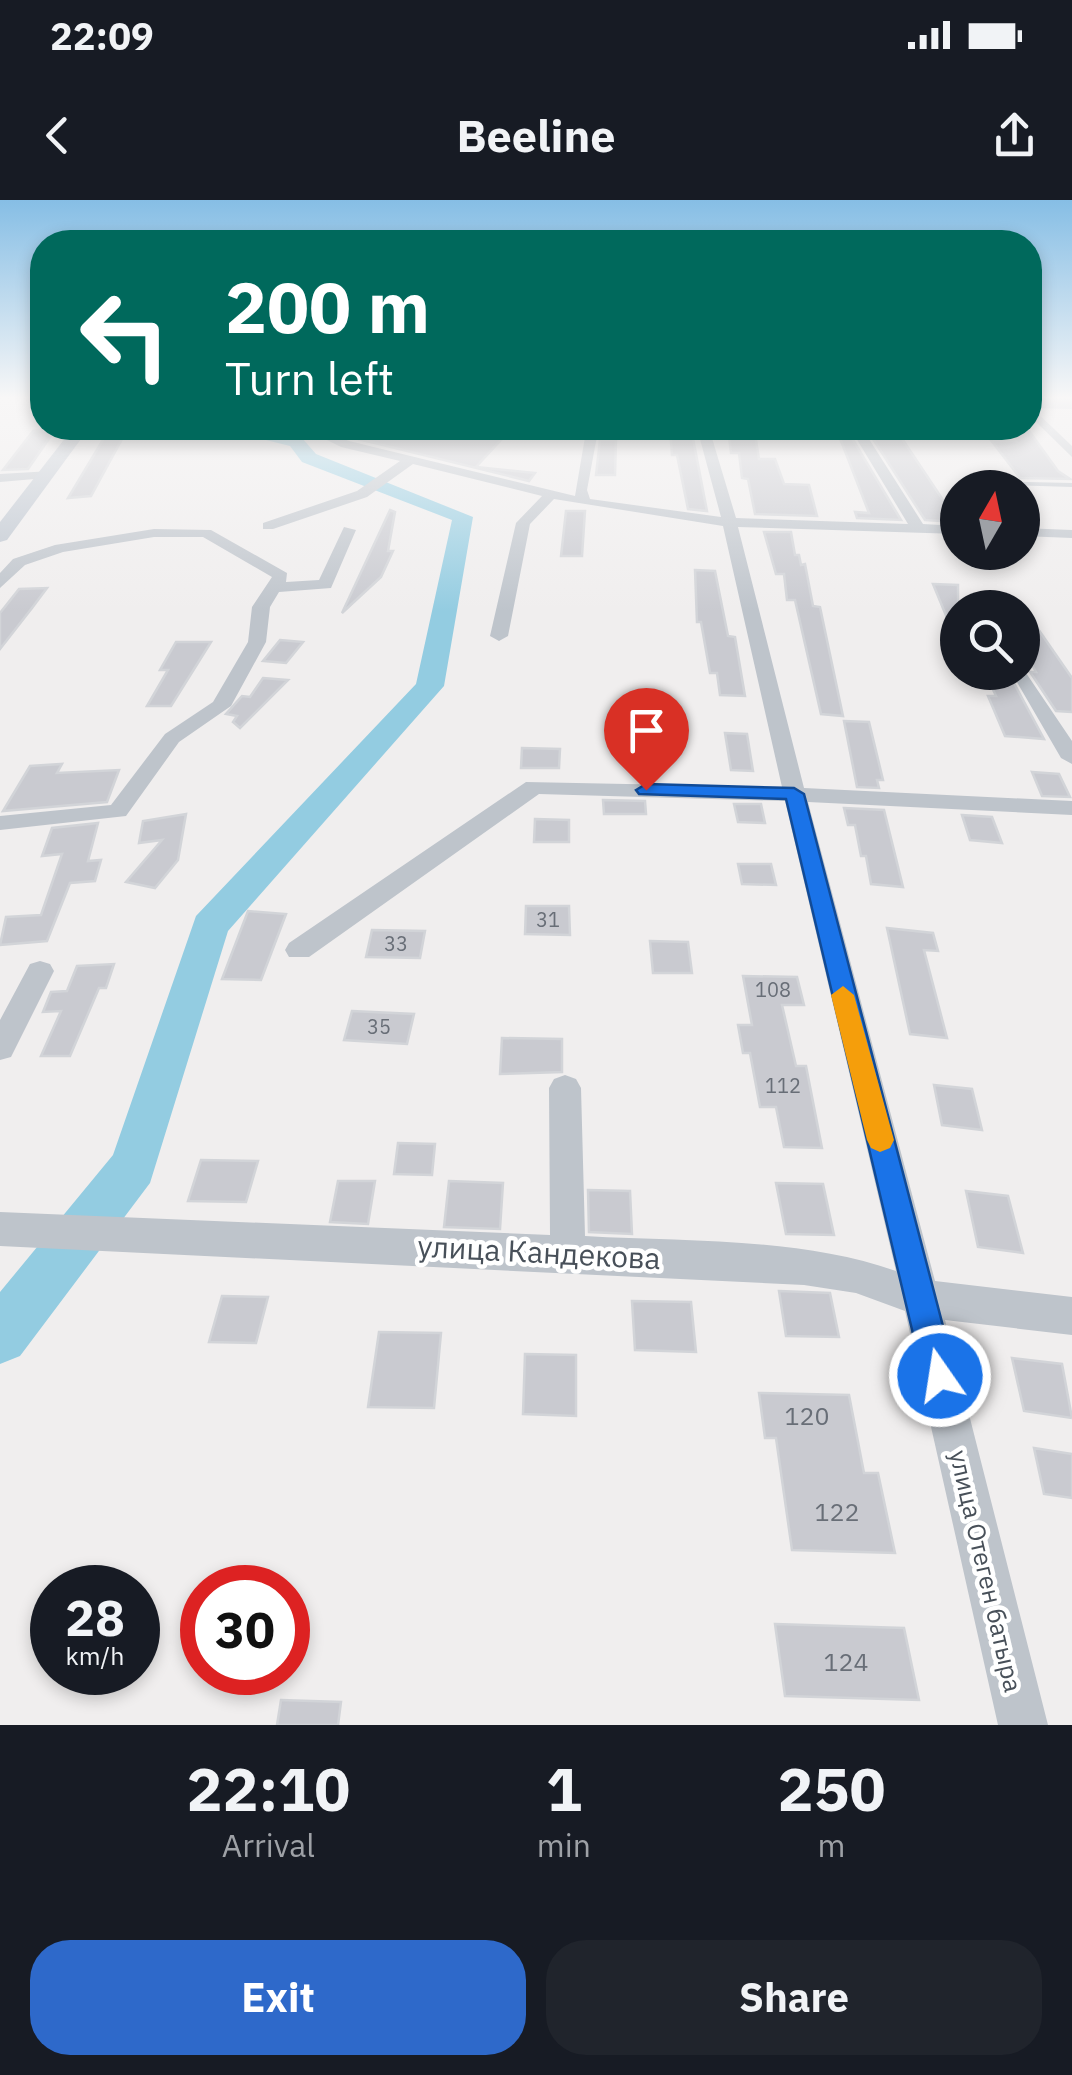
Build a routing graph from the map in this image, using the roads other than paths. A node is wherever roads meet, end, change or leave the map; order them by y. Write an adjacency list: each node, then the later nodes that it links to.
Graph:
1 (50, 469): 7 (main road)
2 (397, 469): 14 (street)
3 (456, 469): 11 (street)
4 (584, 469): 12 (street)
5 (715, 469): 13 (street, улица Отеген батыра)
6 (882, 469): 15 (street)
7 (46, 474): 8 (street); 20 (main road)
8 (0, 478)
9 (1040, 484): 10 (lane)
10 (1072, 485)
11 (554, 492): 12 (street); 23 (street)
12 (584, 502): 13 (street)
13 (730, 522): 15 (street); 26 (street, улица Отеген батыра)
14 (268, 526)
15 (919, 529): 17 (street)
16 (348, 530): 22 (street)
17 (940, 530)
18 (1040, 533): 19 (street)
19 (1072, 534)
20 (0, 536)
21 (0, 583): 22 (street)
22 (274, 587): 28 (street)
23 (499, 636)
24 (1031, 690): 25 (street)
25 (1072, 758)
26 (794, 794): 27 (street); 29 (street); 35 (street, улица Отеген батыра)
27 (1072, 808)
28 (0, 823)
29 (299, 950)
30 (40, 971): 31 (street)
31 (0, 1048)
32 (564, 1088): 34 (street)
33 (0, 1228): 34 (street, улица Кандекова)
34 (568, 1252): 35 (street, улица Кандекова)
35 (921, 1298): 36 (street, улица Кандекова); 37 (street, улица Отеген батыра)
36 (1072, 1316)
37 (1023, 1725)

